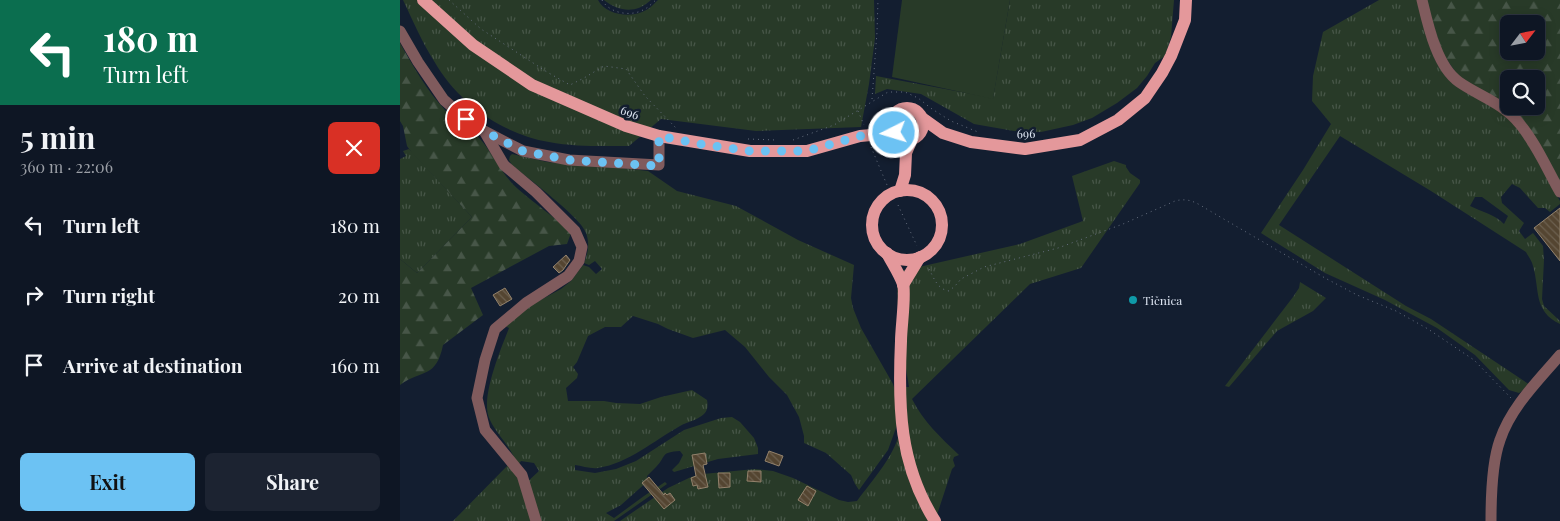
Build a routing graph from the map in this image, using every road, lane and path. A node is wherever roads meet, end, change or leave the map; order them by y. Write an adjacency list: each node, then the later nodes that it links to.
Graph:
1 (423, 0): 18 (main road, 696 / 696)
2 (449, 0): 15 (path)
3 (602, 0): 4 (path)
4 (656, 0)
5 (878, 0): 9 (path)
6 (1186, 0): 16 (main road, 696 / 696)
7 (1422, 0): 27 (street)
8 (400, 31): 13 (street)
9 (872, 101): 10 (path); 17 (path)
10 (858, 110): 14 (path); 22 (path)
11 (892, 118): 12 (main road, 696 / 696); 14 (main road, 696 / 696); 19 (main road)
12 (922, 118): 16 (main road, 696 / 696); 19 (main road)
13 (484, 131): 18 (street); 36 (street)
14 (862, 131): 18 (main road, 696 / 696); 19 (main road, 696 / 696)
15 (680, 132)
16 (943, 132): 19 (main road, 696 / 696)
17 (978, 132)
18 (659, 136)
19 (906, 137): 24 (main road)
20 (747, 139): 21 (path)
21 (775, 140)
22 (793, 140)
23 (870, 146): 25 (path)
24 (905, 175): 26 (main road); 28 (main road)
25 (887, 185)
26 (900, 191): 28 (main road); 30 (main road)
27 (1560, 192)
28 (922, 193): 31 (main road)
29 (898, 205): 31 (path)
30 (887, 253): 31 (main road); 33 (main road)
31 (919, 253): 33 (main road)
32 (929, 269): 35 (path)
33 (903, 285): 37 (main road)
34 (1560, 355): 35 (street)
35 (1518, 406): 38 (street)
36 (536, 521)
37 (935, 521)
38 (1491, 521)

